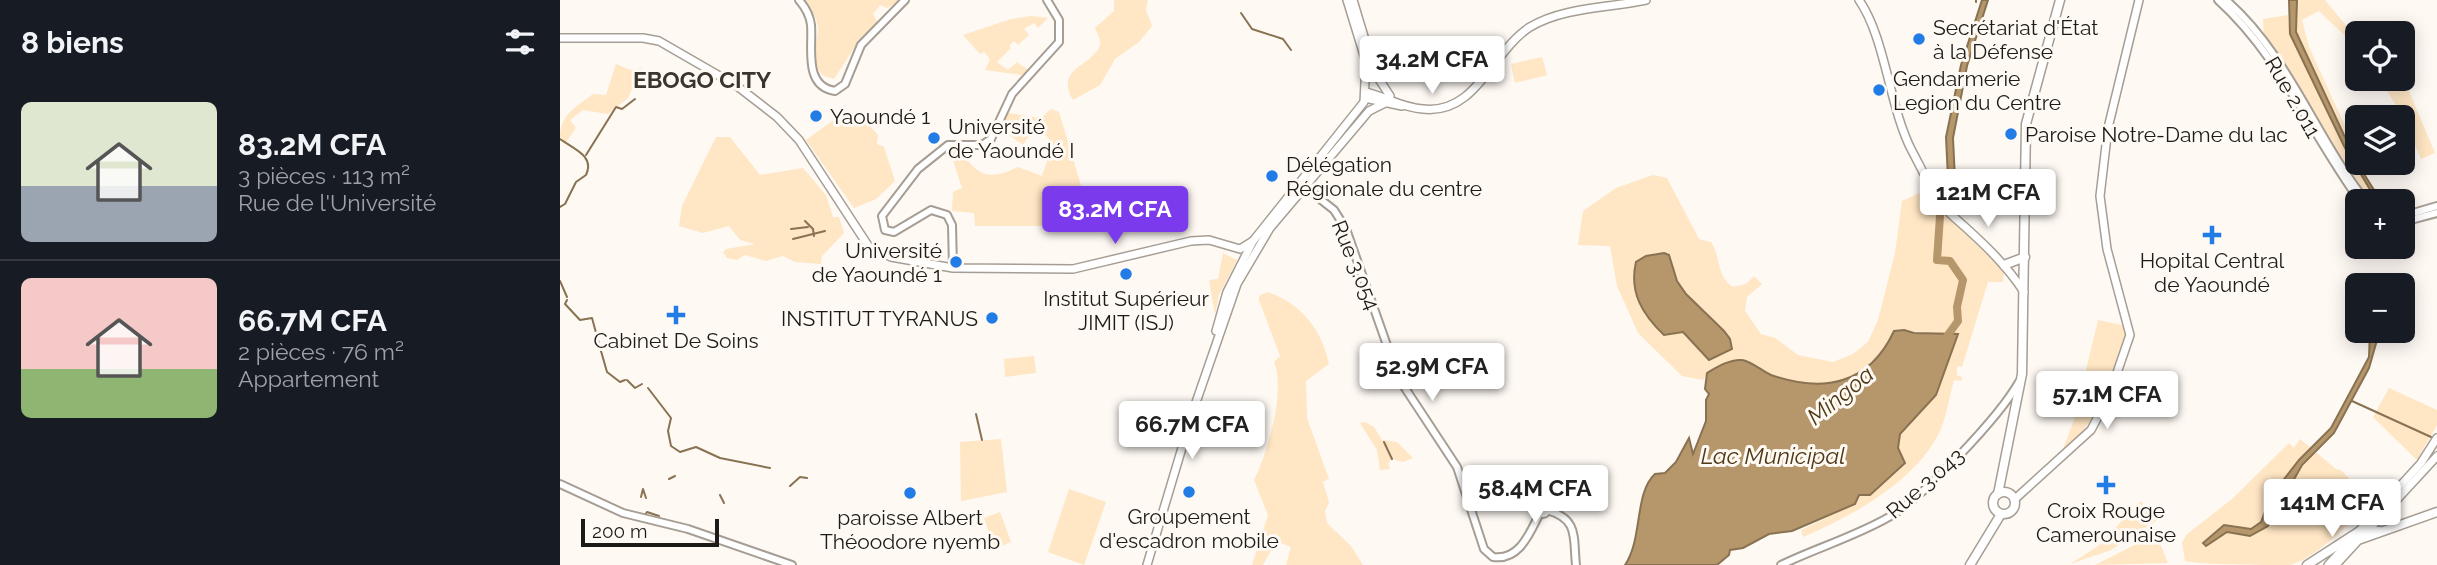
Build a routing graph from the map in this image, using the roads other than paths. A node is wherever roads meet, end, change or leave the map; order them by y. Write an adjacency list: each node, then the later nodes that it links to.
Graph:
1 (799, 0): 2 (street)
2 (905, 0)
3 (1047, 0): 31 (street)
4 (1347, 0): 14 (main road)
5 (1353, 0): 13 (main road)
6 (1646, 0): 17 (main road)
7 (1859, 0): 30 (main road)
8 (2060, 0): 28 (main road)
9 (2139, 0): 37 (main road)
10 (2218, 0): 20 (street, Rue 2.011)
11 (2226, 0): 21 (street, Rue 2.011)
12 (560, 38): 31 (main road)
13 (1375, 73): 14 (main road); 15 (main road)
14 (1369, 95): 15 (main road); 16 (main road); 18 (main road); 19 (main road)
15 (1395, 100): 17 (main road)
16 (1385, 103): 17 (main road); 18 (main road)
17 (1406, 106)
18 (1368, 111): 19 (main road)
19 (1303, 186): 26 (main road); 29 (main road); 45 (street, Rue 3.054)
20 (2351, 189)
21 (2358, 189)
22 (2437, 206): 23 (street)
23 (2415, 212)
24 (2437, 213): 25 (street)
25 (2415, 219)
26 (1253, 241): 27 (main road); 29 (main road)
27 (1216, 243): 29 (main road); 31 (main road)
28 (2025, 257): 30 (main road); 32 (main road)
29 (1246, 260): 44 (main road)
30 (2004, 265): 32 (main road)
31 (953, 268)
32 (2025, 293): 33 (main road)
33 (2022, 374): 37 (main road); 42 (street, Rue 3.043)
34 (2437, 438): 35 (main road)
35 (2434, 455): 41 (main road); 41 (main road)
36 (560, 484): 43 (street)
37 (2007, 495): 38 (main road); 38 (main road)
38 (1998, 512): 48 (main road)
39 (2437, 512): 40 (main road)
40 (2386, 532): 41 (main road); 41 (main road)
41 (2361, 534): 49 (main road); 50 (main road); 51 (main road)
42 (1799, 559): 46 (street, Rue 3.043); 47 (street, Rue 3.043)
43 (792, 565)
44 (1147, 565)
45 (1576, 565)
46 (1781, 565)
47 (1790, 565)
48 (1969, 565)
49 (2307, 565)
50 (2328, 565)
51 (2335, 565)

